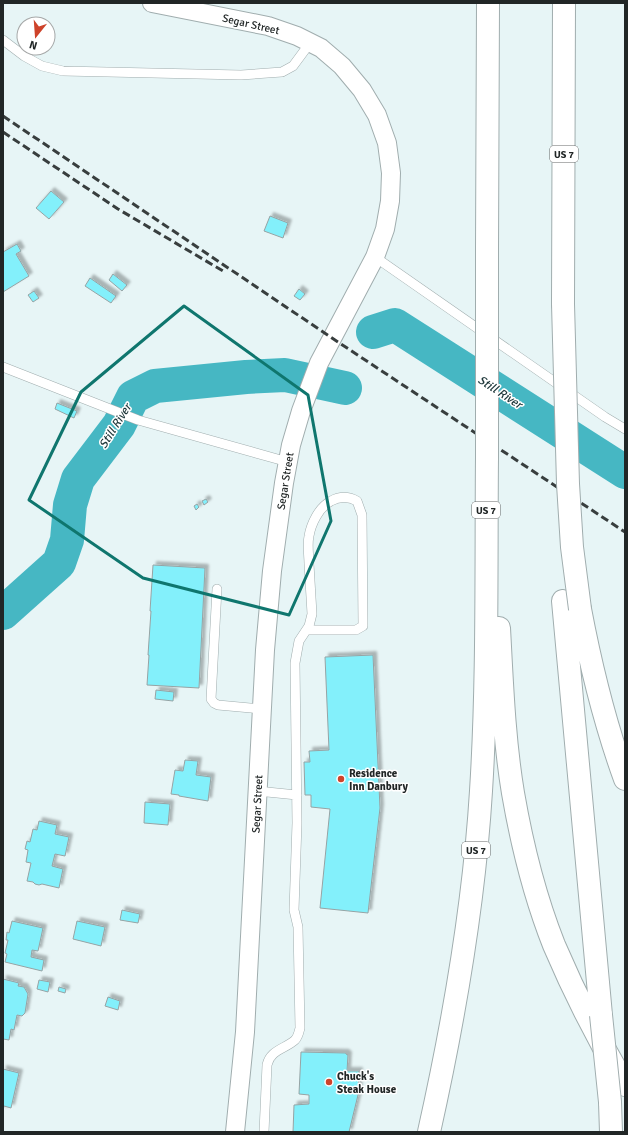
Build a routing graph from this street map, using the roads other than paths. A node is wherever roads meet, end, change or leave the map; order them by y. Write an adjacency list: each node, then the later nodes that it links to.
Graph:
1 (152, 3): 5 (street, Segar Street)
2 (488, 3): 10 (highway, bridge)
3 (564, 3): 12 (highway, US 7, bridge)
4 (3, 40): 5 (lane)
5 (310, 43): 6 (street, Segar Street)
6 (374, 257): 8 (lane); 9 (street, Segar Street)
7 (3, 367): 9 (lane)
8 (625, 429)
9 (288, 462): 14 (street, Segar Street)
10 (491, 567): 18 (highway); 21 (highway, US 7)
11 (217, 590): 14 (lane)
12 (572, 605): 15 (highway); 22 (highway, bridge)
13 (307, 630): 13 (lane); 17 (lane)
14 (261, 709): 16 (street, Segar Street)
15 (625, 779)
16 (257, 791): 17 (lane); 19 (street, Segar Street)
17 (297, 795): 20 (lane)
18 (625, 1086)
19 (235, 1132)
20 (264, 1132)
21 (429, 1132)
22 (611, 1132)

